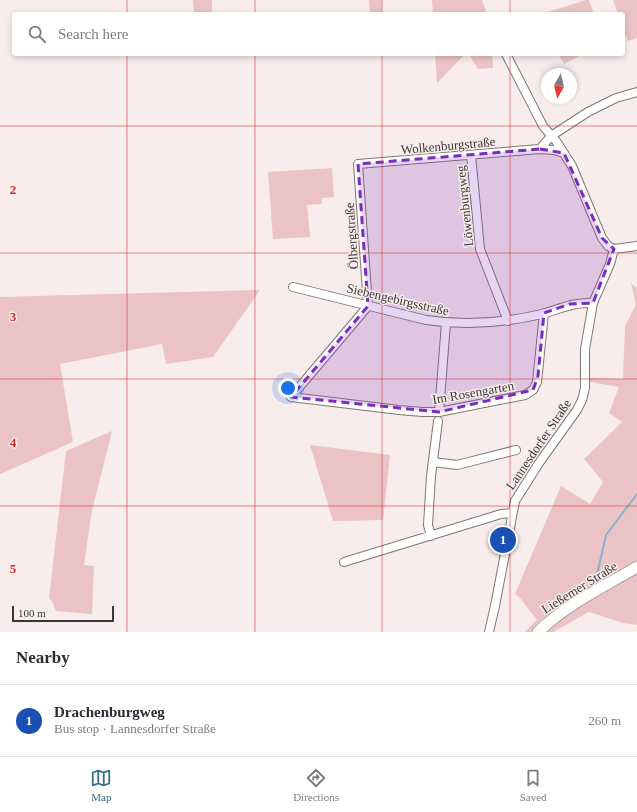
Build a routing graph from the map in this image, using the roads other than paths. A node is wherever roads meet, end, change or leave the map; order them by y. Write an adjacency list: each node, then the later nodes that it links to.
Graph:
1 (507, 56): 3 (street)
2 (637, 92): 3 (street)
3 (551, 136): 4 (street); 5 (street)
4 (540, 150): 5 (street, Wolkenburgstraße); 6 (street, Wolkenburgstraße)
5 (564, 153): 9 (street)
6 (471, 155): 7 (street, Wolkenburgstraße); 14 (street, Löwenburgweg)
7 (358, 164): 12 (street, Ölbergstraße)
8 (637, 246): 9 (street)
9 (614, 248): 11 (street, Lannesdorfer Straße)
10 (293, 287): 12 (street, Siebengebirgsstraße)
11 (592, 303): 13 (street, Siebengebirgsstraße); 19 (street, Lannesdorfer Straße)
12 (368, 306): 15 (street, Siebengebirgsstraße); 16 (street, Im Rosengarten)
13 (544, 313): 14 (street, Siebengebirgsstraße); 16 (street, Im Rosengarten)
14 (508, 321): 15 (street, Siebengebirgsstraße)
15 (446, 323): 16 (street)
16 (438, 417): 18 (street)
17 (516, 450): 18 (street)
18 (433, 462): 20 (street)
19 (512, 513): 20 (street); 23 (street, Lannesdorfer Straße)
20 (431, 536): 21 (street)
21 (344, 562)
22 (637, 567): 24 (street, Ließemer Straße)
23 (489, 632)
24 (538, 632)

